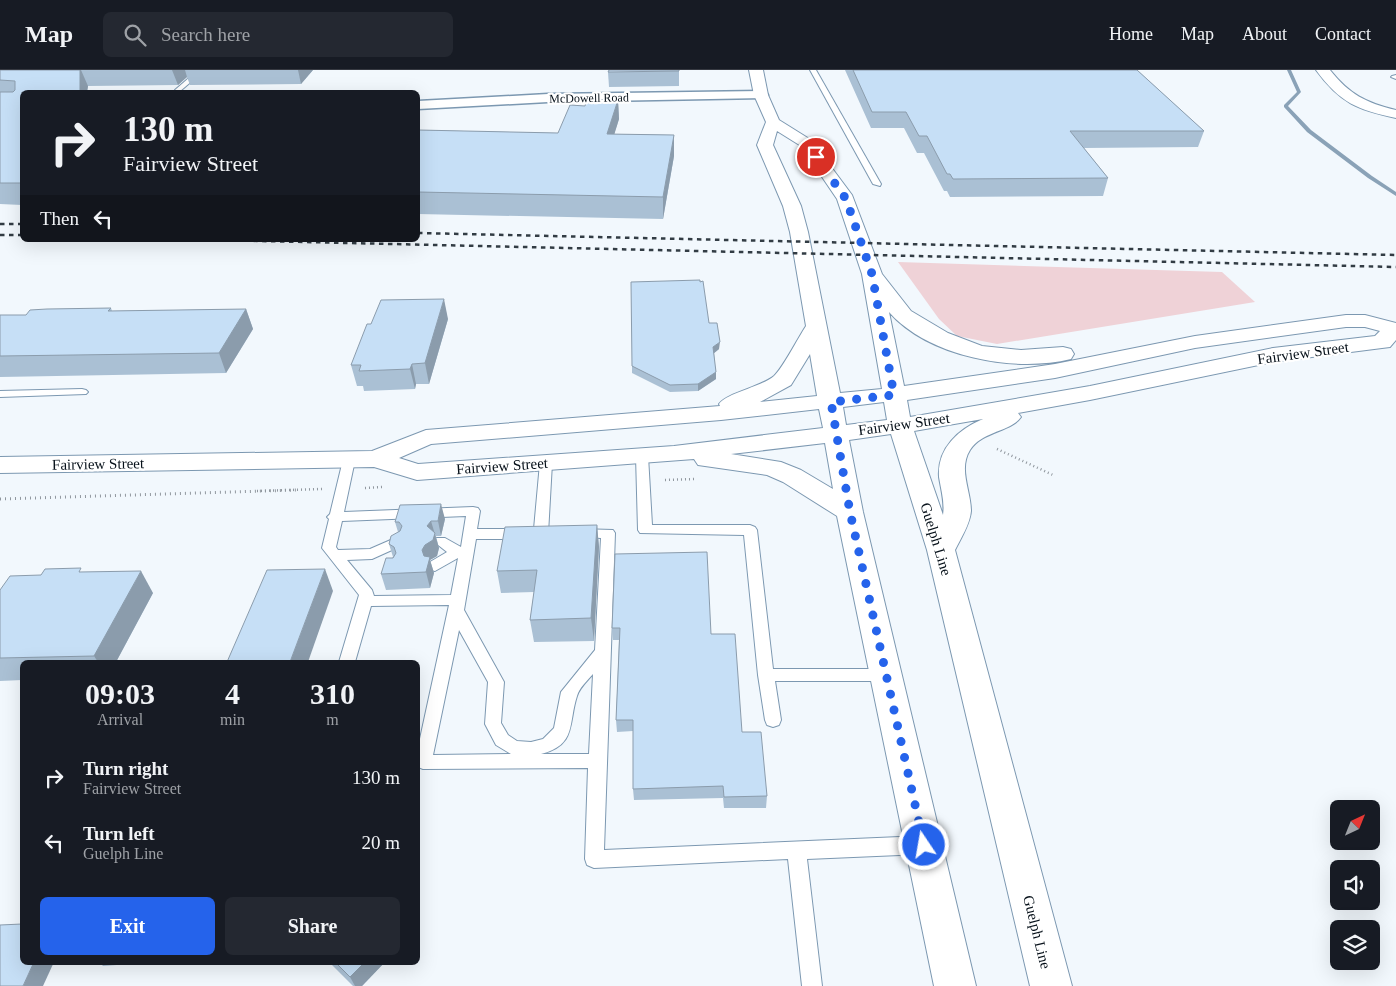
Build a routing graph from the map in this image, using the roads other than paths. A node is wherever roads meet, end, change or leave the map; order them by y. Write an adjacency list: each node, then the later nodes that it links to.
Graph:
1 (202, 70): 5 (lane)
2 (756, 70): 6 (main road)
3 (813, 70): 10 (lane)
4 (1323, 70): 8 (main road)
5 (178, 90)
6 (761, 95): 7 (street, McDowell Road); 9 (main road)
7 (420, 105)
8 (1396, 114)
9 (773, 122): 11 (main road, Guelph Line); 12 (main road)
10 (876, 184)
11 (872, 274): 14 (main road); 17 (main road, Guelph Line)
12 (815, 328): 18 (main road); 20 (main road)
13 (1395, 329): 14 (main road, Fairview Street); 19 (main road, Fairview Street)
14 (1124, 357): 17 (main road, Fairview Street)
15 (82, 392): 16 (lane)
16 (0, 394)
17 (894, 395): 18 (main road, Fairview Street); 21 (main road, Guelph Line)
18 (831, 402): 20 (main road, Fairview Street); 22 (main road)
19 (1036, 403): 21 (main road, Fairview Street); 35 (main road)
20 (683, 416): 25 (main road, Fairview Street)
21 (900, 426): 22 (main road, Fairview Street); 35 (main road, Guelph Line)
22 (835, 433): 23 (main road, Fairview Street); 29 (main road)
23 (674, 454): 24 (main road, Fairview Street); 29 (main road)
24 (642, 456): 27 (main road, Fairview Street); 45 (lane)
25 (376, 459): 26 (main road, Fairview Street); 27 (main road, Fairview Street)
26 (349, 460): 28 (main road, Fairview Street); 30 (lane)
27 (546, 463): 32 (lane)
28 (0, 465)
29 (850, 512): 46 (main road)
30 (334, 518): 31 (lane); 38 (lane)
31 (470, 534): 32 (lane); 36 (lane)
32 (541, 534): 43 (lane)
33 (440, 541): 36 (lane)
34 (398, 542): 37 (lane)
35 (941, 550): 53 (main road, Guelph Line)
36 (462, 552): 40 (lane); 42 (lane)
37 (372, 554): 38 (lane); 39 (lane)
38 (334, 555): 41 (lane)
39 (385, 563)
40 (435, 566)
41 (365, 601): 42 (lane); 44 (lane)
42 (457, 605): 43 (lane); 48 (lane)
43 (602, 652): 48 (lane)
44 (348, 660)
45 (766, 675): 46 (lane); 47 (lane)
46 (886, 675): 49 (main road)
47 (774, 720)
48 (597, 761): 50 (lane)
49 (924, 845): 50 (lane); 52 (main road)
50 (797, 851): 51 (lane)
51 (812, 986)
52 (955, 986)
53 (1050, 986)

